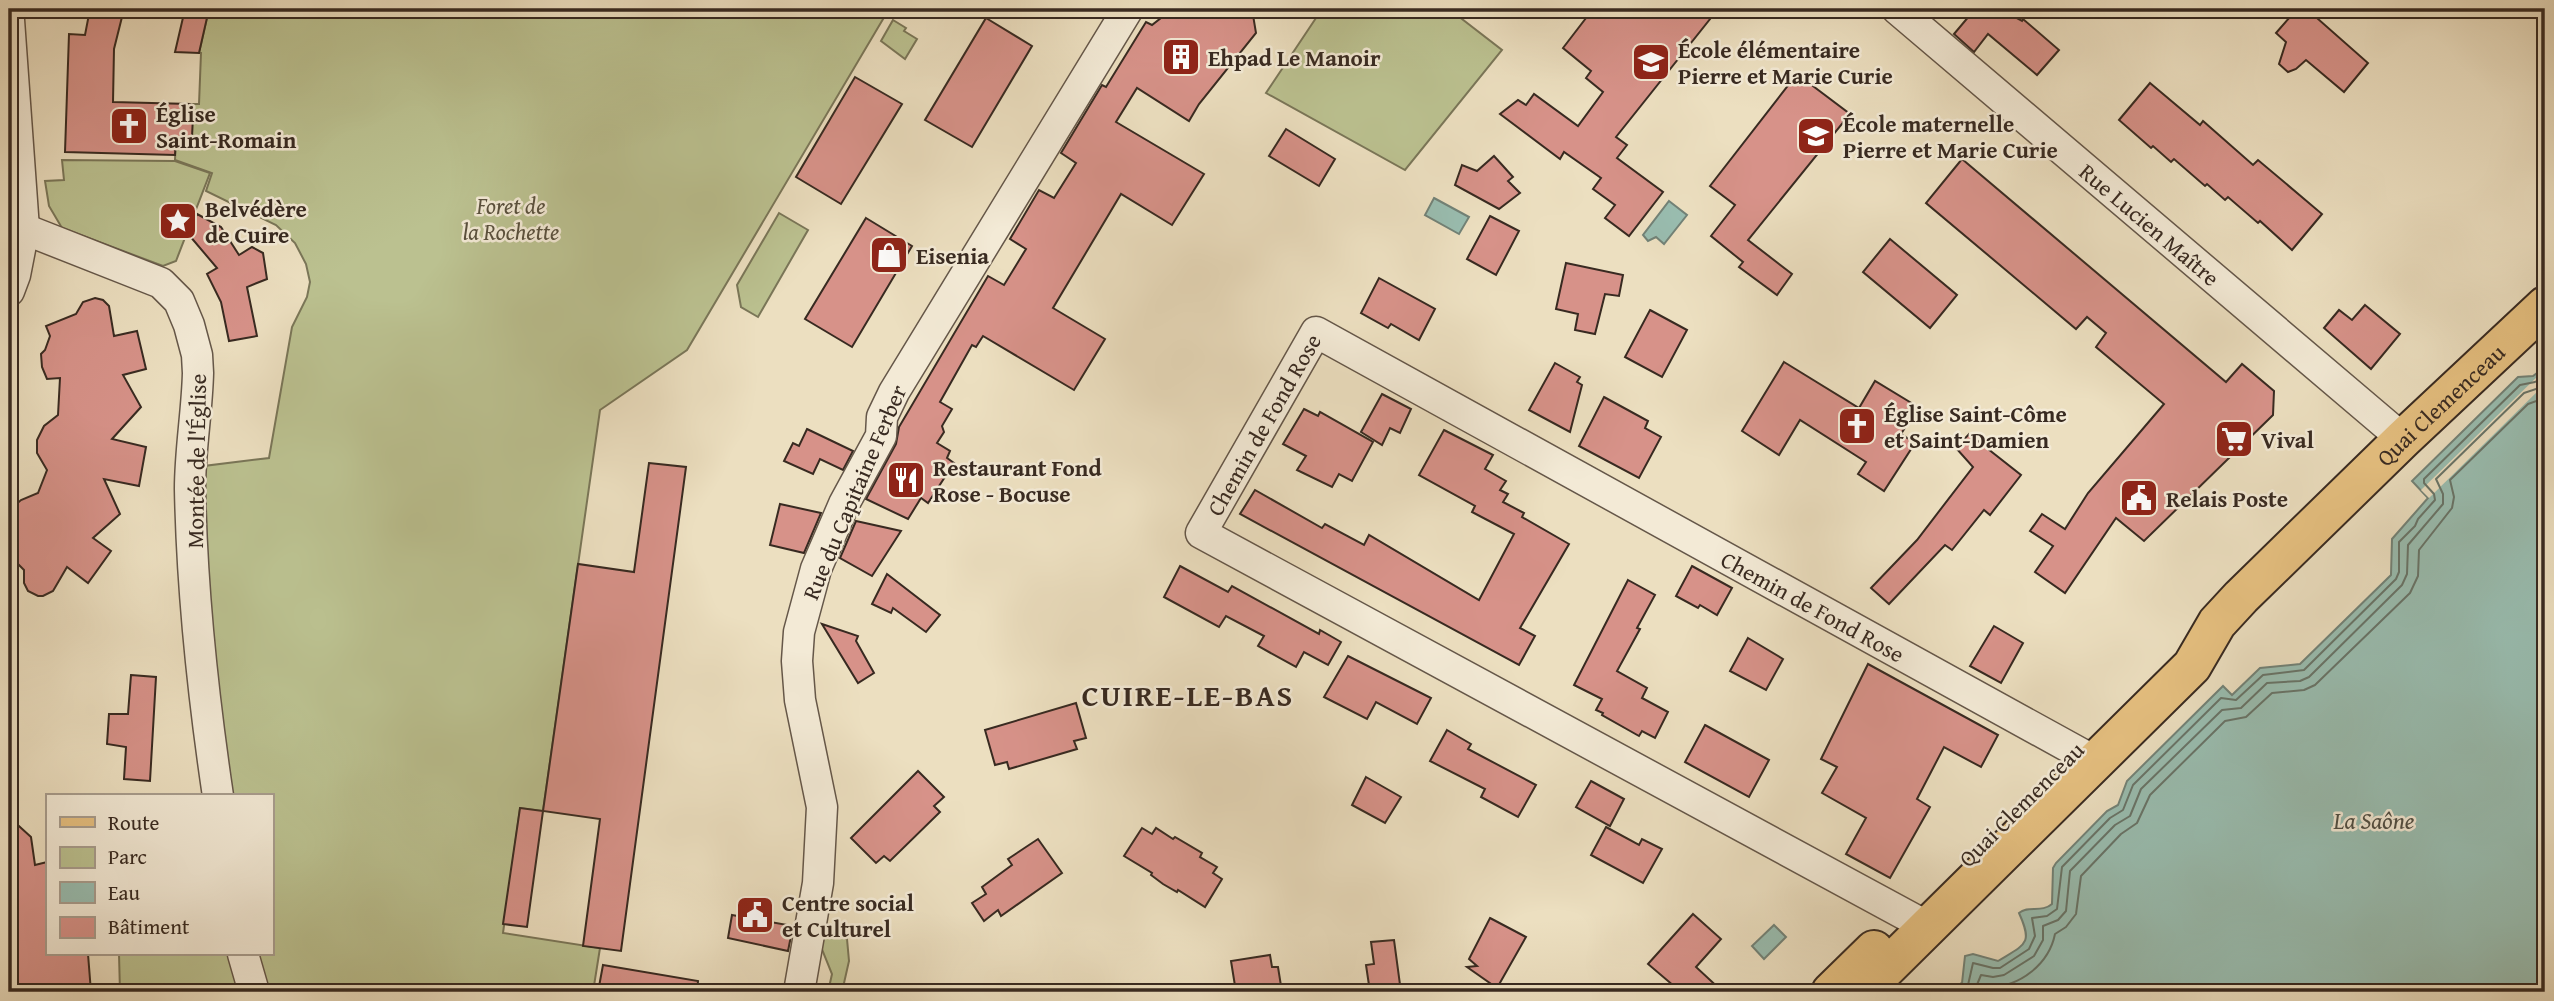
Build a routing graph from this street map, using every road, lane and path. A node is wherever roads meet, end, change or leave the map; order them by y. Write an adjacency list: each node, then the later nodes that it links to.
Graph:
1 (1128, 9): 13 (street, Rue du Capitaine Ferber)
2 (1897, 9): 7 (street, Rue Lucien Maître)
3 (9, 20): 4 (street)
4 (24, 229): 5 (street); 9 (street, Montée de l'Église)
5 (9, 291)
6 (2545, 306): 7 (main road, Quai Clemenceau)
7 (2403, 439): 8 (main road, Quai Clemenceau)
8 (2085, 756): 10 (main road, Quai Clemenceau); 10 (street, Chemin de Fond Rose)
9 (218, 794)
10 (1918, 922): 14 (main road, Quai Clemenceau); 15 (main road, Quai Clemenceau)
11 (244, 956): 12 (street)
12 (254, 992)
13 (799, 992)
14 (1831, 992)
15 (1862, 992)

